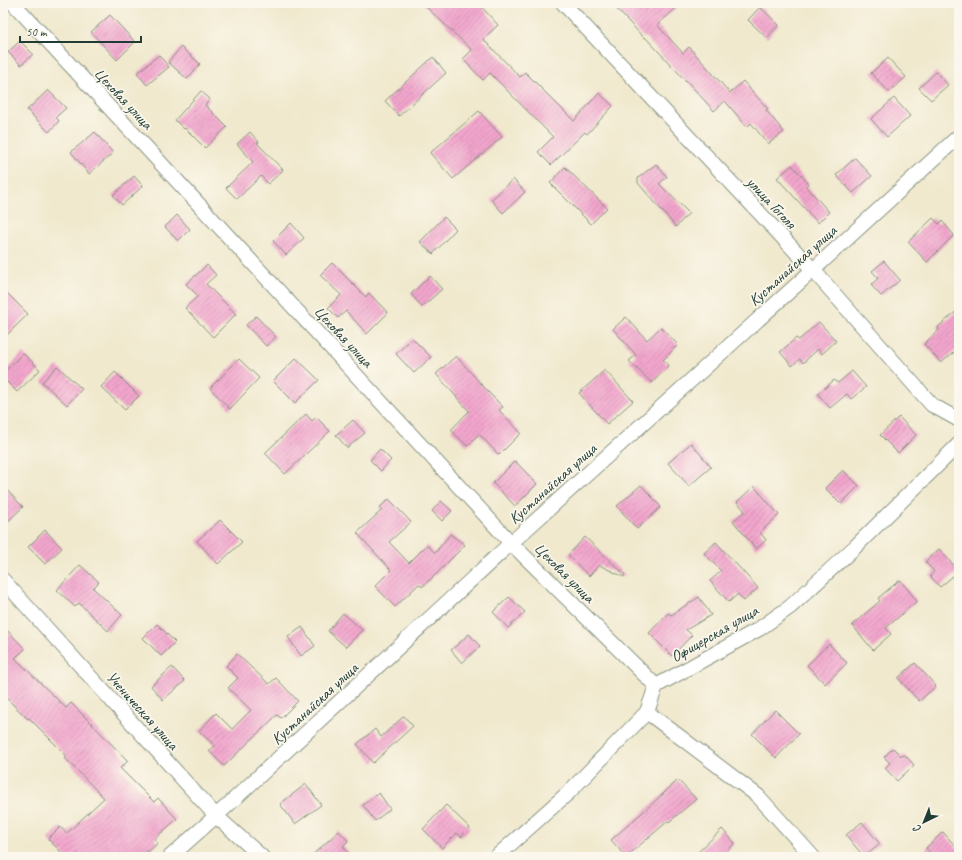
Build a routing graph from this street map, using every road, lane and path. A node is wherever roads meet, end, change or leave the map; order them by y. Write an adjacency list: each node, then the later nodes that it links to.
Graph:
1 (13, 3): 7 (street, Цеховая улица)
2 (563, 3): 4 (street, улица Гоголя)
3 (959, 136): 4 (street, Кустанайская улица)
4 (813, 270): 5 (street, улица Гоголя); 7 (street, Кустанайская улица)
5 (959, 420)
6 (959, 444): 9 (street, Офицерская улица)
7 (511, 543): 9 (street, Цеховая улица); 11 (street, Кустанайская улица)
8 (3, 580): 11 (street, Ученическая улица)
9 (656, 686): 10 (street)
10 (647, 712): 14 (street); 15 (street)
11 (216, 816): 12 (street, Кустанайская улица); 13 (street, Ученическая улица)
12 (170, 857)
13 (262, 857)
14 (496, 857)
15 (812, 857)

